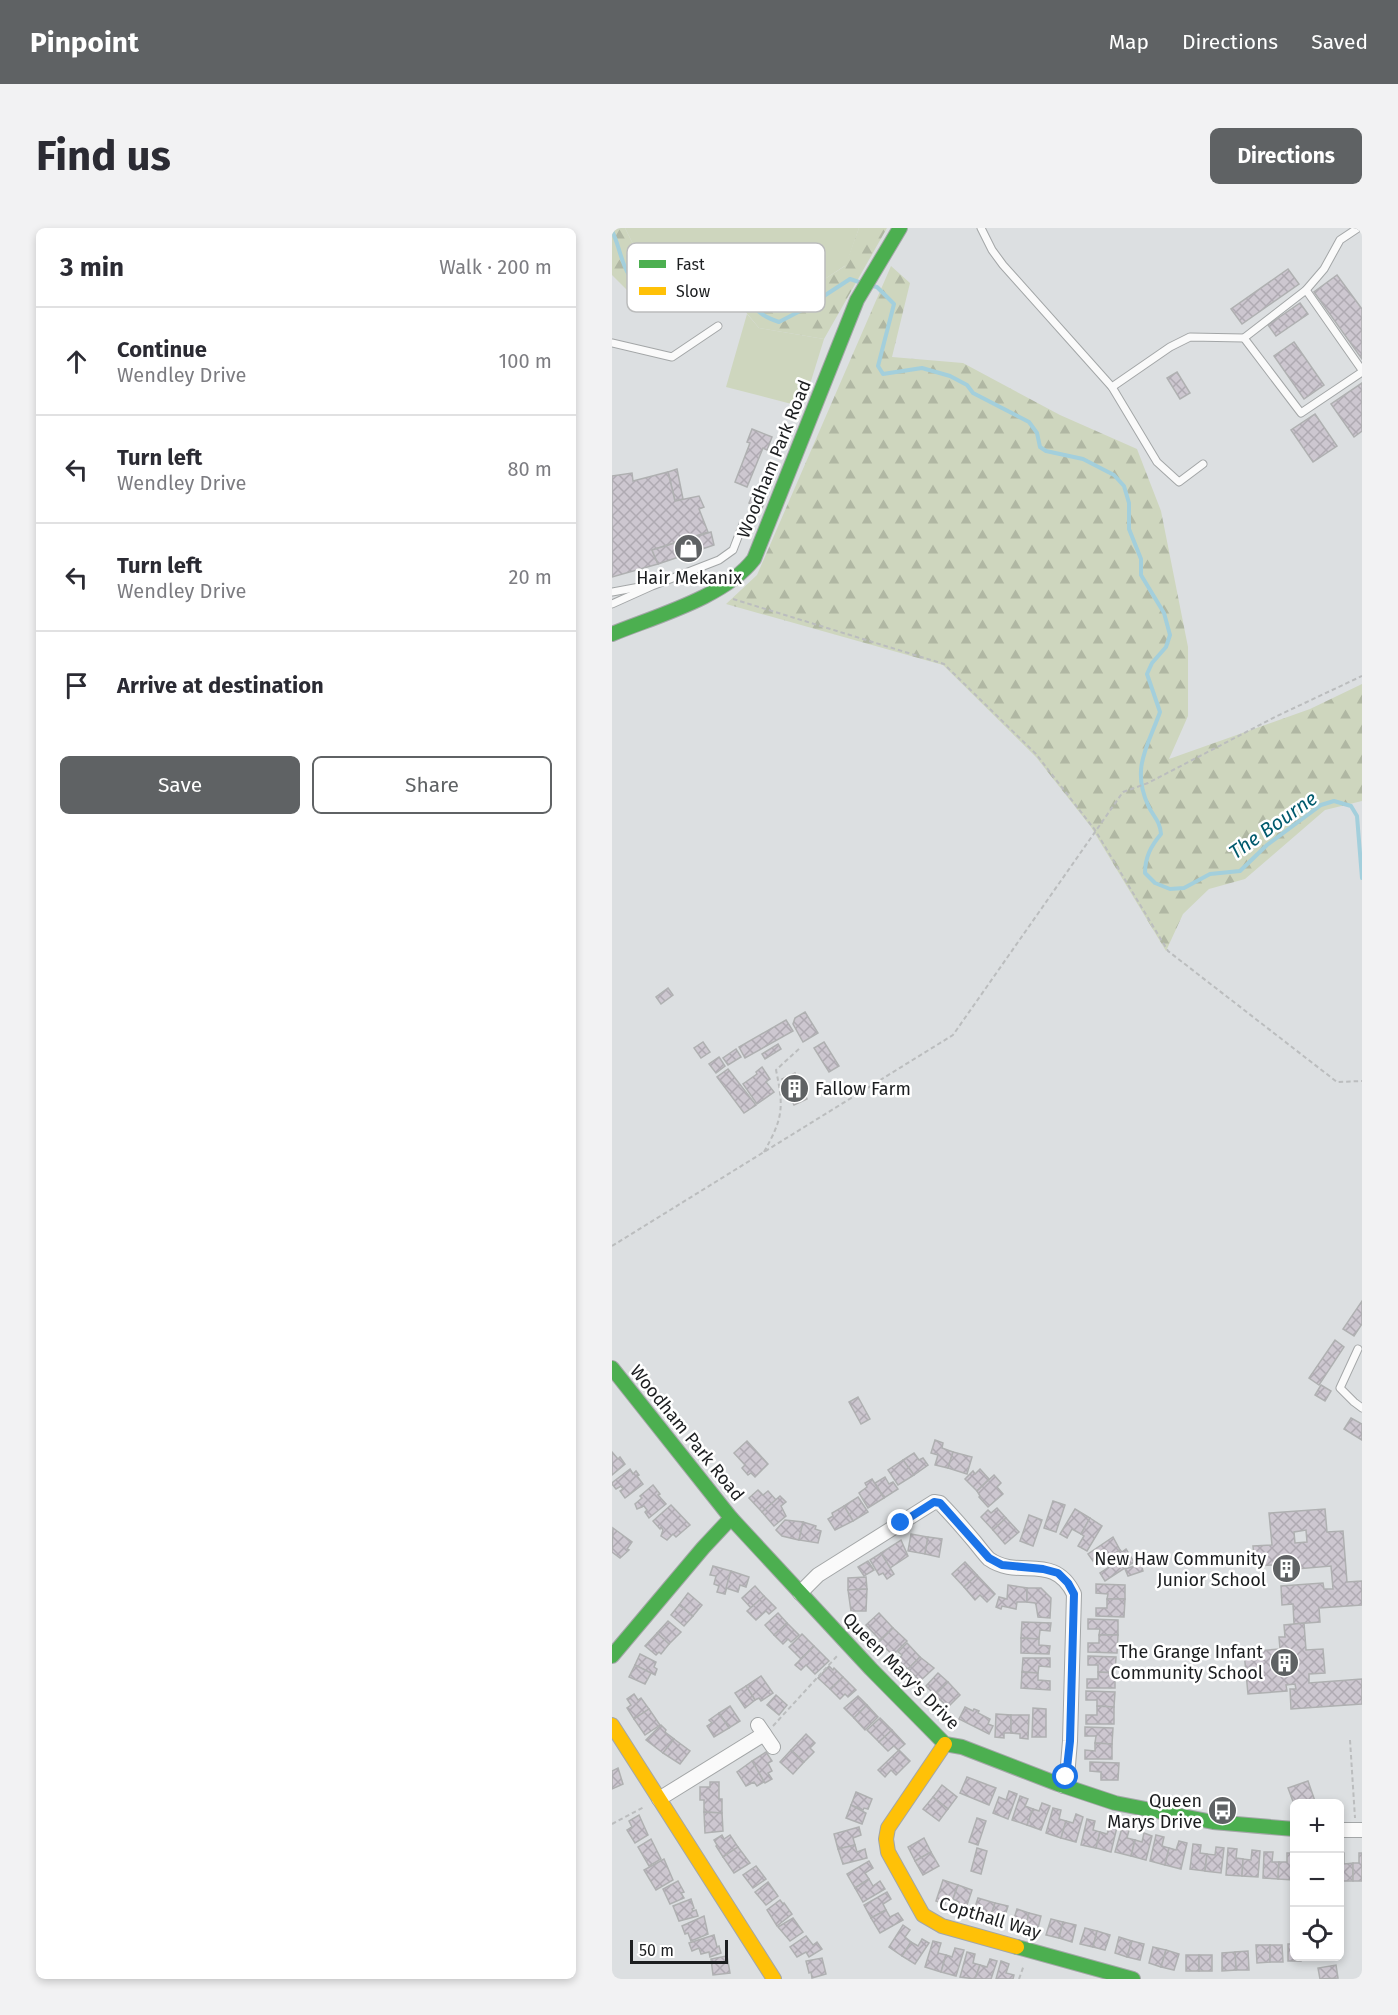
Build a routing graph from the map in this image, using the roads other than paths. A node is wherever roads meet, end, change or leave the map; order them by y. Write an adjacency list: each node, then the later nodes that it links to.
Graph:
1 (900, 228): 15 (street, Woodham Park Road)
2 (981, 228): 9 (lane)
3 (1358, 228): 4 (lane)
4 (1306, 290): 6 (lane); 8 (lane)
5 (718, 326): 7 (lane)
6 (1244, 338): 8 (lane); 9 (lane)
7 (612, 343)
8 (1362, 371)
9 (1112, 387): 10 (lane)
10 (1203, 465)
11 (743, 524): 12 (lane)
12 (652, 586): 13 (lane); 14 (lane)
13 (612, 592)
14 (612, 604)
15 (612, 634)
16 (1358, 1349): 18 (lane)
17 (612, 1368): 19 (street, Woodham Park Road)
18 (1362, 1407)
19 (731, 1518): 20 (street, Queen Mary's Drive); 21 (street, Woodham Park Road)
20 (800, 1593): 24 (street, Queen Mary's Drive); 26 (street)
21 (612, 1656)
22 (612, 1725): 23 (street)
23 (617, 1744): 27 (street)
24 (945, 1744): 26 (street, Queen Mary's Drive); 32 (street, Copthall Way)
25 (773, 1747): 27 (street)
26 (1063, 1786): 29 (street, Queen Mary's Drive)
27 (658, 1799): 31 (street)
28 (1359, 1825): 30 (street)
29 (1290, 1829)
30 (1344, 1829)
31 (774, 1979)
32 (1133, 1979)

